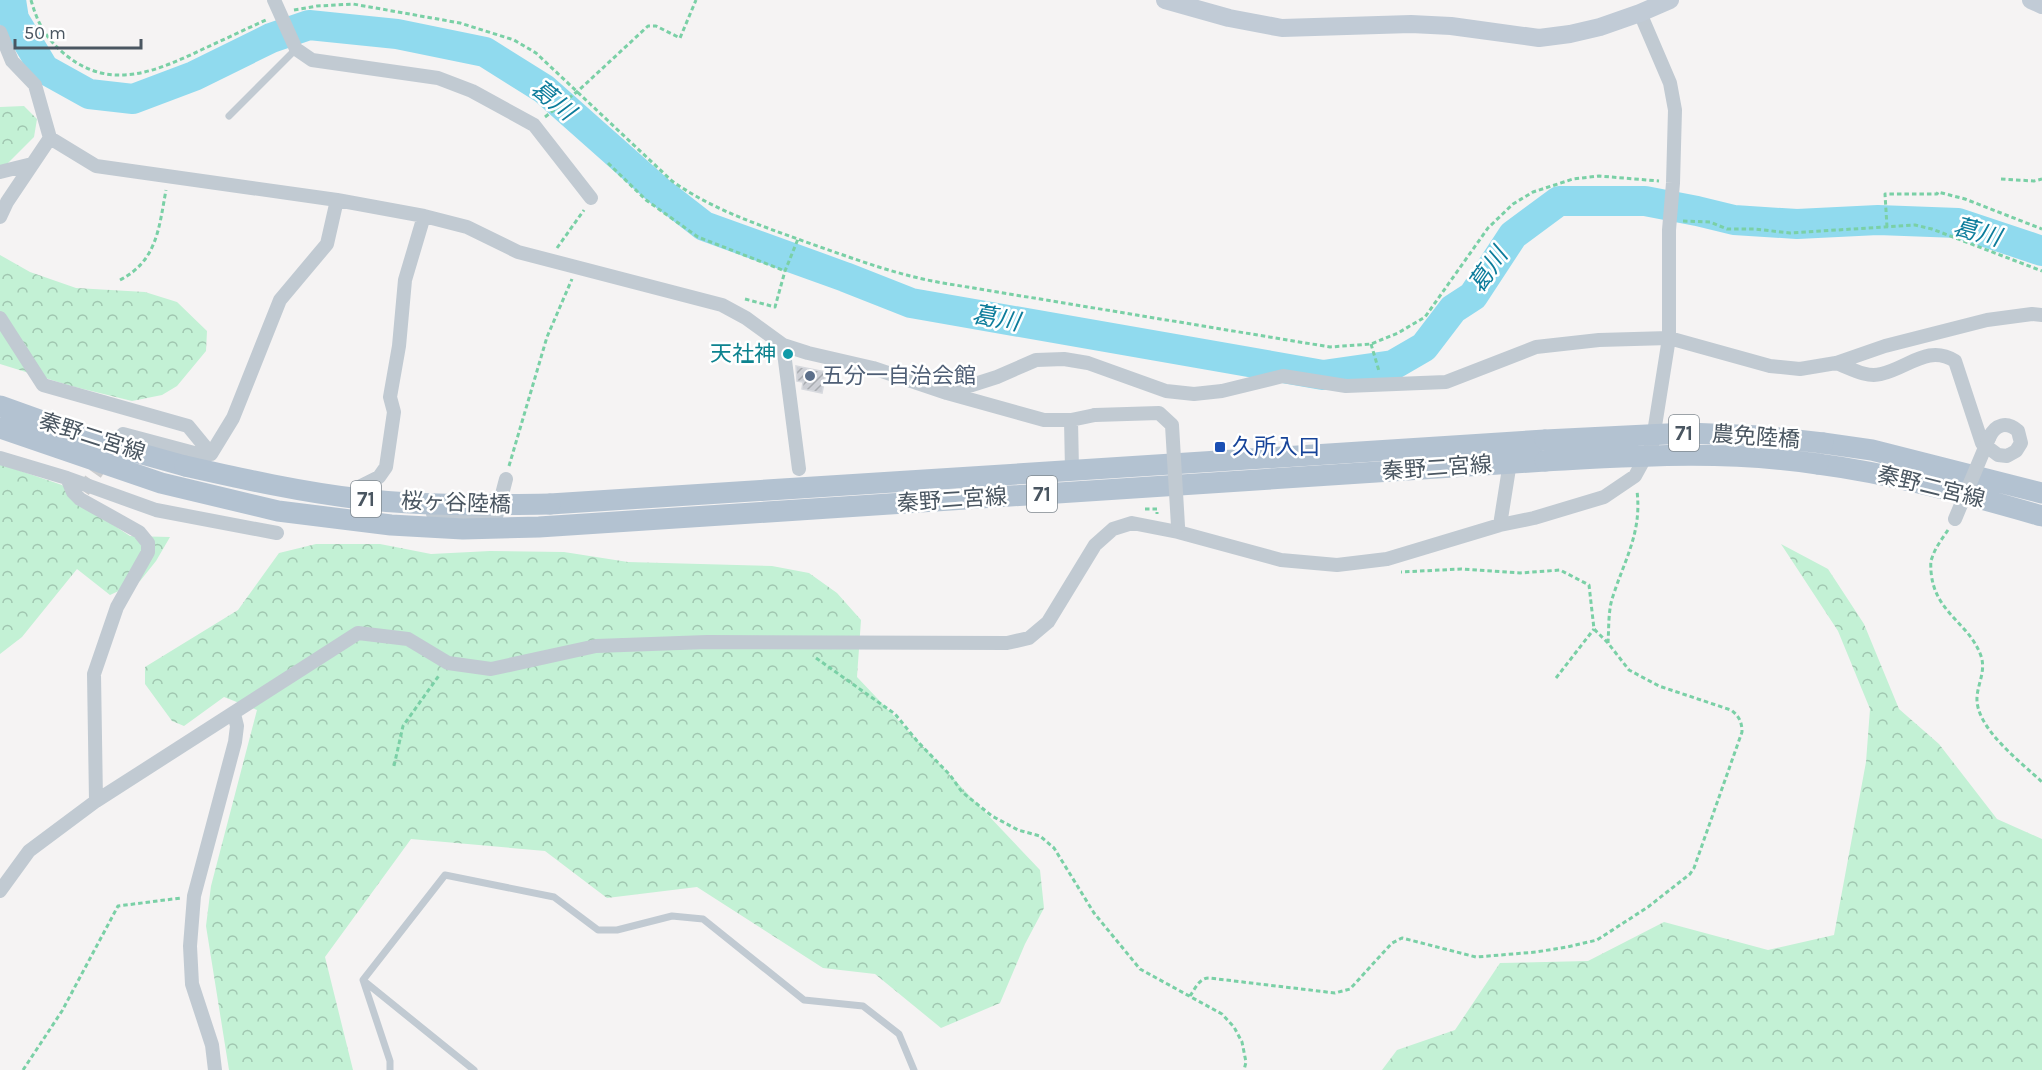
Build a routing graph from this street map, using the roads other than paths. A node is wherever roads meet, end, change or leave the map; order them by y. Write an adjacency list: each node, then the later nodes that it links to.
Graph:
1 (274, 0): 8 (street)
2 (1165, 0): 6 (street)
3 (1670, 0): 6 (street)
4 (2031, 0): 5 (street)
5 (2042, 5)
6 (1640, 13): 19 (street)
7 (0, 32): 10 (street)
8 (295, 46): 9 (lane); 13 (street)
9 (229, 116)
10 (50, 138): 11 (street); 14 (street)
11 (32, 164): 12 (street); 16 (street)
12 (0, 172)
13 (591, 198)
14 (337, 200): 15 (street); 30 (street)
15 (424, 216): 20 (street); 39 (street)
16 (0, 217)
17 (2042, 315): 21 (street)
18 (0, 318): 30 (street)
19 (1669, 338): 21 (street); 22 (street); 46 (street)
20 (783, 345): 22 (street); 36 (street)
21 (1836, 363): 45 (street, bridge)
22 (947, 393): 24 (street)
23 (0, 406): 35 (main road, 秦野二宮線 / 71)
24 (1071, 420): 37 (street); 48 (street, bridge)
25 (0, 428): 40 (main road, 秦野二宮線 / 71)
26 (123, 434): 30 (street)
27 (1545, 440): 28 (main road, 秦野二宮線 / 71); 29 (main road, 農免陸橋 / 71, bridge)
28 (1514, 442): 33 (street); 37 (main road, 秦野二宮線 / 71)
29 (1823, 443): 41 (main road, 秦野二宮線 / 71)
30 (211, 454)
31 (0, 458): 38 (street)
32 (1545, 461): 33 (main road, 秦野二宮線 / 71); 34 (main road, 農免陸橋 / 71, bridge)
33 (1510, 464): 46 (street); 47 (main road, 秦野二宮線 / 71)
34 (1818, 464): 44 (main road, 秦野二宮線 / 71)
35 (184, 466): 42 (main road, 桜ヶ谷陸橋 / 71, bridge)
36 (799, 469)
37 (1072, 470): 42 (main road, 秦野二宮線 / 71)
38 (67, 478): 43 (street); 51 (street)
39 (506, 479)
40 (170, 485): 43 (street); 47 (main road, 桜ヶ谷陸橋 / 71)
41 (2042, 493)
42 (550, 504)
43 (156, 510): 49 (street)
44 (2042, 516)
45 (1955, 519)
46 (1500, 525): 48 (street)
47 (539, 527)
48 (1178, 529): 50 (street)
49 (277, 533)
50 (234, 714): 51 (street); 54 (street)
51 (96, 801): 52 (street)
52 (0, 891)
53 (363, 980): 55 (lane); 56 (lane); 57 (lane)
54 (215, 1070)
55 (390, 1070)
56 (474, 1070)
57 (914, 1070)

